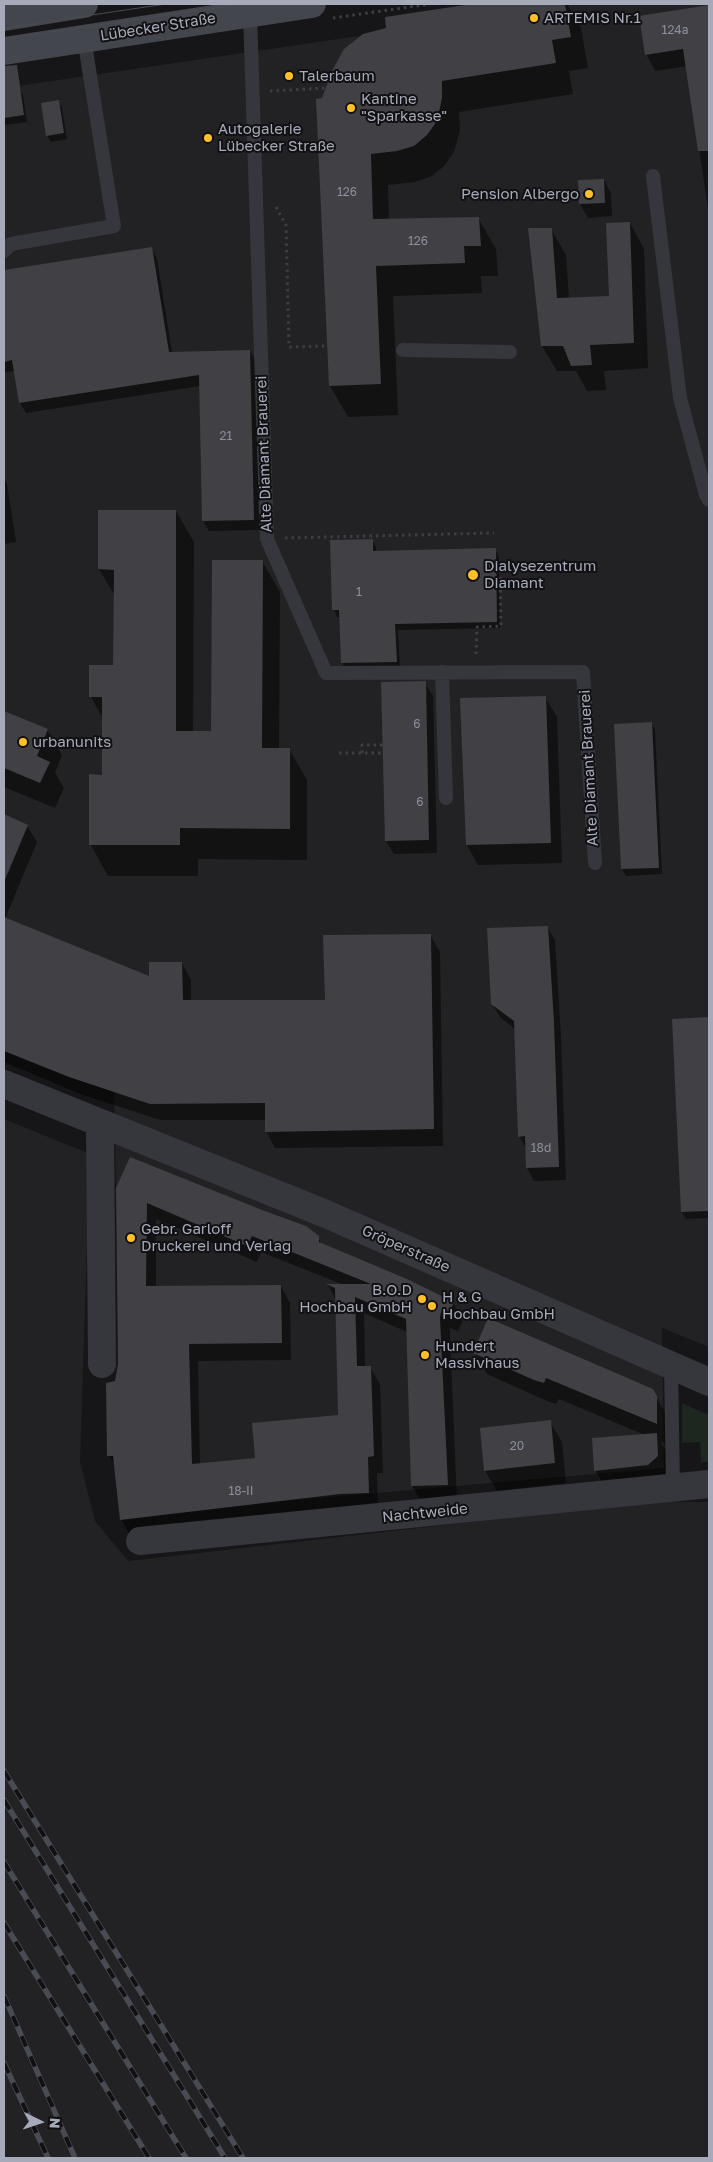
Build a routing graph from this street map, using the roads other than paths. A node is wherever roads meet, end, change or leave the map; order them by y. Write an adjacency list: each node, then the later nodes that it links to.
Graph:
1 (84, 4): 2 (main road)
2 (45, 7): 5 (main road)
3 (319, 11): 4 (main road, Lübecker Straße)
4 (250, 13): 6 (main road, Lübecker Straße); 13 (lane, Alte Diamant Brauerei)
5 (4, 17)
6 (84, 38): 7 (main road, Lübecker Straße); 9 (lane)
7 (4, 50)
8 (654, 176): 12 (lane)
9 (4, 251)
10 (403, 350): 11 (lane)
11 (510, 352)
12 (709, 500)
13 (442, 672): 14 (lane); 15 (lane, Alte Diamant Brauerei)
14 (446, 798)
15 (595, 863)
16 (4, 1084): 17 (street, Gröperstraße)
17 (100, 1123): 18 (street); 19 (street, Gröperstraße)
18 (102, 1364)
19 (671, 1365): 20 (street, Gröperstraße); 22 (lane)
20 (709, 1382)
21 (709, 1484): 22 (street, Nachtweide)
22 (672, 1488): 23 (street, Nachtweide)
23 (140, 1541)

